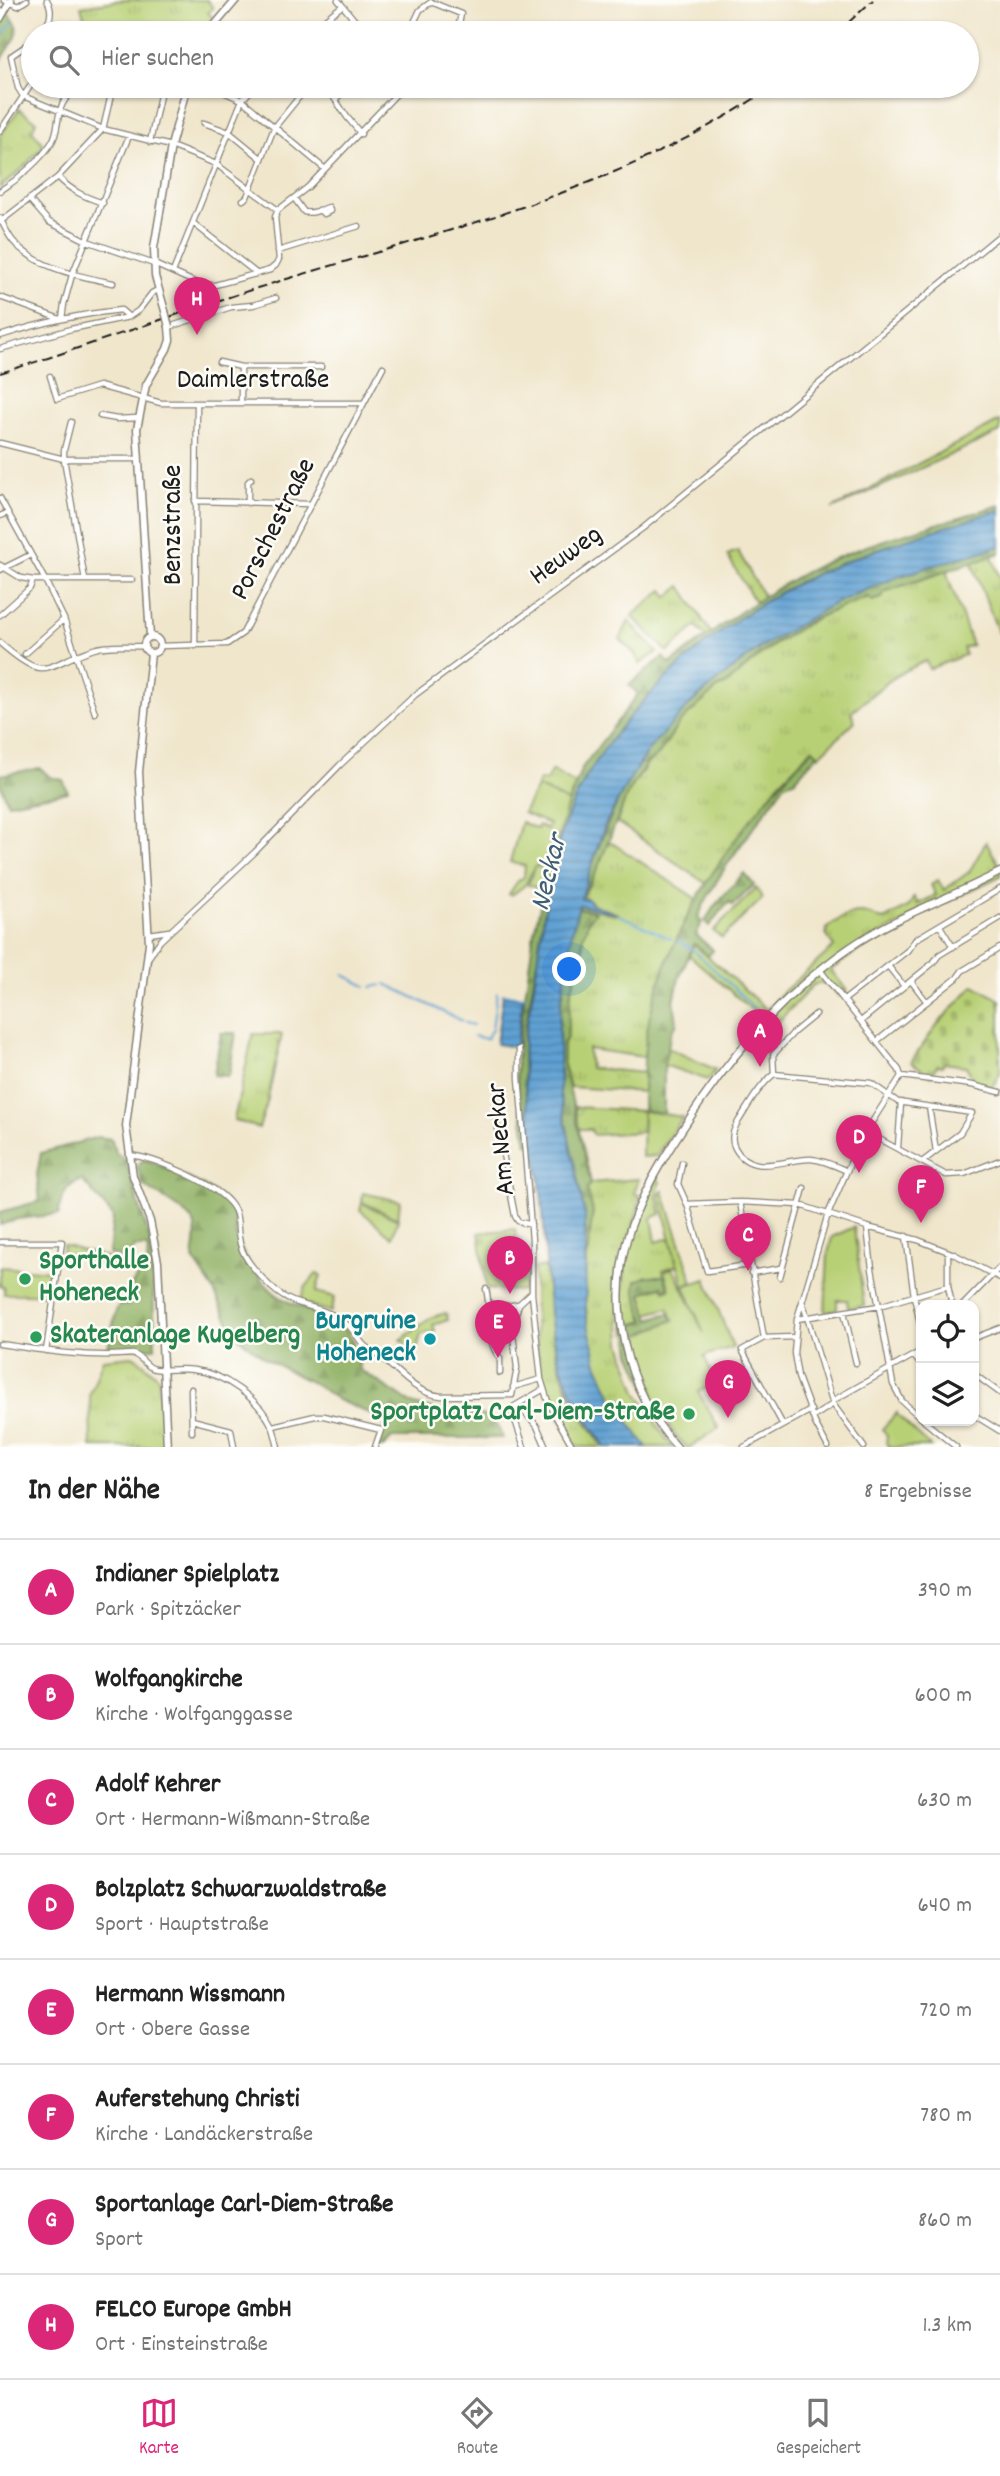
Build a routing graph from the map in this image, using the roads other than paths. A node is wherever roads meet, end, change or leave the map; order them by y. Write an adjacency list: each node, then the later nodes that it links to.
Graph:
1 (27, 0): 5 (street)
2 (47, 0): 8 (street)
3 (236, 0): 9 (main road)
4 (338, 0): 6 (street)
5 (8, 1): 7 (main road)
6 (342, 6): 10 (street); 11 (street)
7 (0, 19)
8 (47, 21)
9 (220, 21)
10 (323, 21)
11 (354, 21)
12 (415, 21): 13 (street)
13 (460, 21)
14 (21, 49): 15 (street)
15 (21, 93)
16 (22, 98): 31 (street)
17 (27, 98): 27 (street)
18 (68, 98): 27 (street)
19 (110, 98): 30 (street)
20 (159, 98): 35 (street)
21 (184, 98): 36 (main road)
22 (237, 98): 26 (street)
23 (298, 98): 29 (street)
24 (393, 98): 33 (street)
25 (335, 99): 33 (street)
26 (242, 100): 29 (street); 32 (street)
27 (59, 113): 30 (street); 42 (street)
28 (204, 123): 32 (street)
29 (274, 128): 37 (street); 39 (street)
30 (103, 129): 34 (street); 40 (street)
31 (0, 131)
32 (229, 132): 37 (street); 38 (street)
33 (361, 134): 39 (street)
34 (129, 136): 35 (street); 46 (street)
35 (150, 142): 36 (street)
36 (171, 146): 38 (street); 55 (main road)
37 (262, 159): 41 (street)
38 (216, 164): 41 (street); 50 (street)
39 (325, 169): 43 (street)
40 (58, 177): 44 (street); 46 (street)
41 (250, 189): 45 (street); 47 (street)
42 (0, 191)
43 (294, 198): 47 (street); 48 (street)
44 (29, 199): 49 (street); 53 (street)
45 (243, 200)
46 (103, 203): 53 (street)
47 (278, 210): 54 (street)
48 (319, 210)
49 (1, 220): 58 (street)
50 (193, 223): 56 (street); 57 (street)
51 (359, 226): 54 (street)
52 (1000, 235): 111 (street, Heuweg)
53 (88, 241): 55 (street); 58 (street)
54 (278, 251): 57 (street)
55 (154, 264): 56 (street); 60 (main road)
56 (173, 272): 57 (street)
57 (257, 273)
58 (72, 275): 59 (street); 64 (street)
59 (113, 283)
60 (158, 290): 63 (street); 65 (main road, bridge)
61 (0, 297): 64 (street)
62 (276, 298): 65 (street)
63 (129, 317): 64 (street); 67 (street)
64 (61, 319): 66 (street)
65 (169, 327): 73 (main road)
66 (0, 336)
67 (0, 349)
68 (219, 362): 69 (street)
69 (241, 367): 70 (street); 74 (street)
70 (321, 367)
71 (383, 367): 75 (street, Porschestraße)
72 (50, 376): 73 (street, Daimlerstraße)
73 (142, 398): 76 (street, Daimlerstraße); 78 (main road)
74 (241, 403): 75 (street, Daimlerstraße); 76 (street, Daimlerstraße)
75 (364, 403): 87 (street, Porschestraße)
76 (197, 404): 85 (street, Benzstraße)
77 (100, 416): 78 (street)
78 (138, 418): 82 (main road)
79 (71, 422): 81 (street)
80 (0, 443): 81 (street)
81 (64, 459): 82 (street); 94 (street)
82 (138, 459): 98 (main road)
83 (251, 479): 86 (street)
84 (0, 498): 88 (street)
85 (195, 502): 86 (street); 102 (street, Benzstraße)
86 (248, 503): 87 (street)
87 (310, 504): 102 (street, Porschestraße)
88 (7, 513): 89 (street); 90 (street)
89 (0, 516)
90 (30, 555): 91 (street); 93 (street)
91 (1, 568): 92 (street)
92 (33, 580): 93 (street); 96 (street)
93 (45, 580): 94 (street); 97 (street)
94 (85, 580): 95 (street)
95 (132, 580)
96 (0, 615)
97 (64, 619): 104 (street); 105 (street)
98 (150, 637): 100 (main road); 101 (main road)
99 (0, 643): 105 (street)
100 (144, 646): 103 (main road); 105 (street)
101 (160, 646): 102 (street, Porschestraße); 103 (main road)
102 (195, 646)
103 (151, 653): 112 (main road)
104 (25, 654)
105 (78, 656): 106 (street)
106 (95, 713)
107 (1000, 872): 118 (main road)
108 (1000, 889): 110 (street)
109 (999, 920): 114 (street)
110 (940, 926): 114 (street); 117 (street)
111 (173, 929): 112 (street); 113 (street, Heuweg)
112 (149, 934): 113 (street); 116 (main road)
113 (163, 938): 116 (street, Heuweg)
114 (953, 947): 119 (street)
115 (1000, 948): 122 (street)
116 (148, 958): 137 (main road)
117 (888, 966): 120 (street); 121 (street)
118 (820, 970): 121 (street); 214 (main road)
119 (911, 981): 120 (street); 122 (street)
120 (904, 986): 124 (street)
121 (844, 1000): 124 (street)
122 (928, 1002): 125 (street)
123 (816, 1014): 127 (street)
124 (861, 1021): 125 (street)
125 (877, 1041): 128 (street)
126 (519, 1049): 147 (street, Am Neckar)
127 (774, 1074): 130 (street); 141 (street)
128 (901, 1076): 129 (street); 130 (street)
129 (1000, 1092)
130 (888, 1096): 131 (street); 134 (street)
131 (901, 1102): 132 (street); 135 (street)
132 (929, 1107): 136 (street); 136 (street)
133 (496, 1118): 147 (street, Am Neckar)
134 (866, 1132): 135 (street); 141 (street)
135 (898, 1147): 139 (street)
136 (936, 1152): 139 (street)
137 (129, 1155): 184 (main road); 193 (street)
138 (1000, 1160): 139 (street)
139 (922, 1162)
140 (682, 1163): 144 (street)
141 (847, 1171): 146 (street)
142 (804, 1188): 145 (street)
143 (740, 1202): 144 (street); 145 (street); 152 (street)
144 (687, 1204): 152 (street)
145 (800, 1205): 146 (street); 154 (street)
146 (828, 1214): 148 (street); 163 (street)
147 (531, 1225): 161 (street, Am Neckar)
148 (867, 1227): 149 (street); 168 (street)
149 (906, 1236): 151 (street); 162 (street)
150 (0, 1242): 180 (street)
151 (948, 1252): 156 (street); 159 (street)
152 (749, 1265): 155 (street)
153 (1000, 1267): 156 (street)
154 (782, 1268): 155 (street); 157 (street)
155 (751, 1273): 178 (street)
156 (994, 1274): 158 (street); 165 (street)
157 (780, 1277)
158 (1000, 1278)
159 (948, 1286): 162 (street); 164 (street)
160 (486, 1289): 169 (street)
161 (532, 1292): 166 (street); 188 (street, Am Neckar)
162 (914, 1296): 167 (street); 168 (street)
163 (803, 1300): 171 (street); 172 (street)
164 (951, 1300)
165 (968, 1300)
166 (519, 1304): 169 (street); 174 (street)
167 (916, 1305)
168 (879, 1306): 170 (street); 185 (street)
169 (491, 1308): 173 (street)
170 (844, 1312): 171 (street); 182 (street)
171 (809, 1317): 172 (street); 194 (street)
172 (797, 1319): 177 (street)
173 (490, 1320): 174 (street); 186 (street)
174 (514, 1321): 189 (street)
175 (1000, 1328): 176 (street)
176 (979, 1336)
177 (794, 1337): 178 (street); 196 (street)
178 (764, 1338): 201 (street)
179 (0, 1344): 180 (street)
180 (46, 1351): 184 (street)
181 (914, 1356): 183 (street); 185 (street)
182 (856, 1363)
183 (919, 1363)
184 (162, 1369): 202 (street); 207 (main road)
185 (890, 1370): 194 (street); 197 (street)
186 (500, 1373)
187 (979, 1378): 192 (street)
188 (541, 1379): 189 (street); 191 (street, Am Neckar)
189 (513, 1387): 193 (street)
190 (191, 1389): 200 (street)
191 (544, 1389): 195 (street); 213 (street, Am Neckar)
192 (1000, 1393)
193 (512, 1395): 195 (street)
194 (834, 1402): 198 (street); 216 (street)
195 (517, 1405): 211 (street); 212 (street)
196 (811, 1410): 198 (street); 201 (street)
197 (916, 1413)
198 (813, 1417): 206 (street)
199 (979, 1418): 204 (street)
200 (192, 1420): 205 (street); 208 (street)
201 (783, 1425): 215 (street)
202 (273, 1426): 209 (street); 210 (street)
203 (930, 1426): 217 (street)
204 (1000, 1431)
205 (192, 1432)
206 (824, 1446)
207 (167, 1447)
208 (234, 1447)
209 (278, 1447)
210 (375, 1447)
211 (524, 1447)
212 (547, 1447)
213 (573, 1447)
214 (677, 1447)
215 (744, 1447)
216 (864, 1447)
217 (956, 1447)

